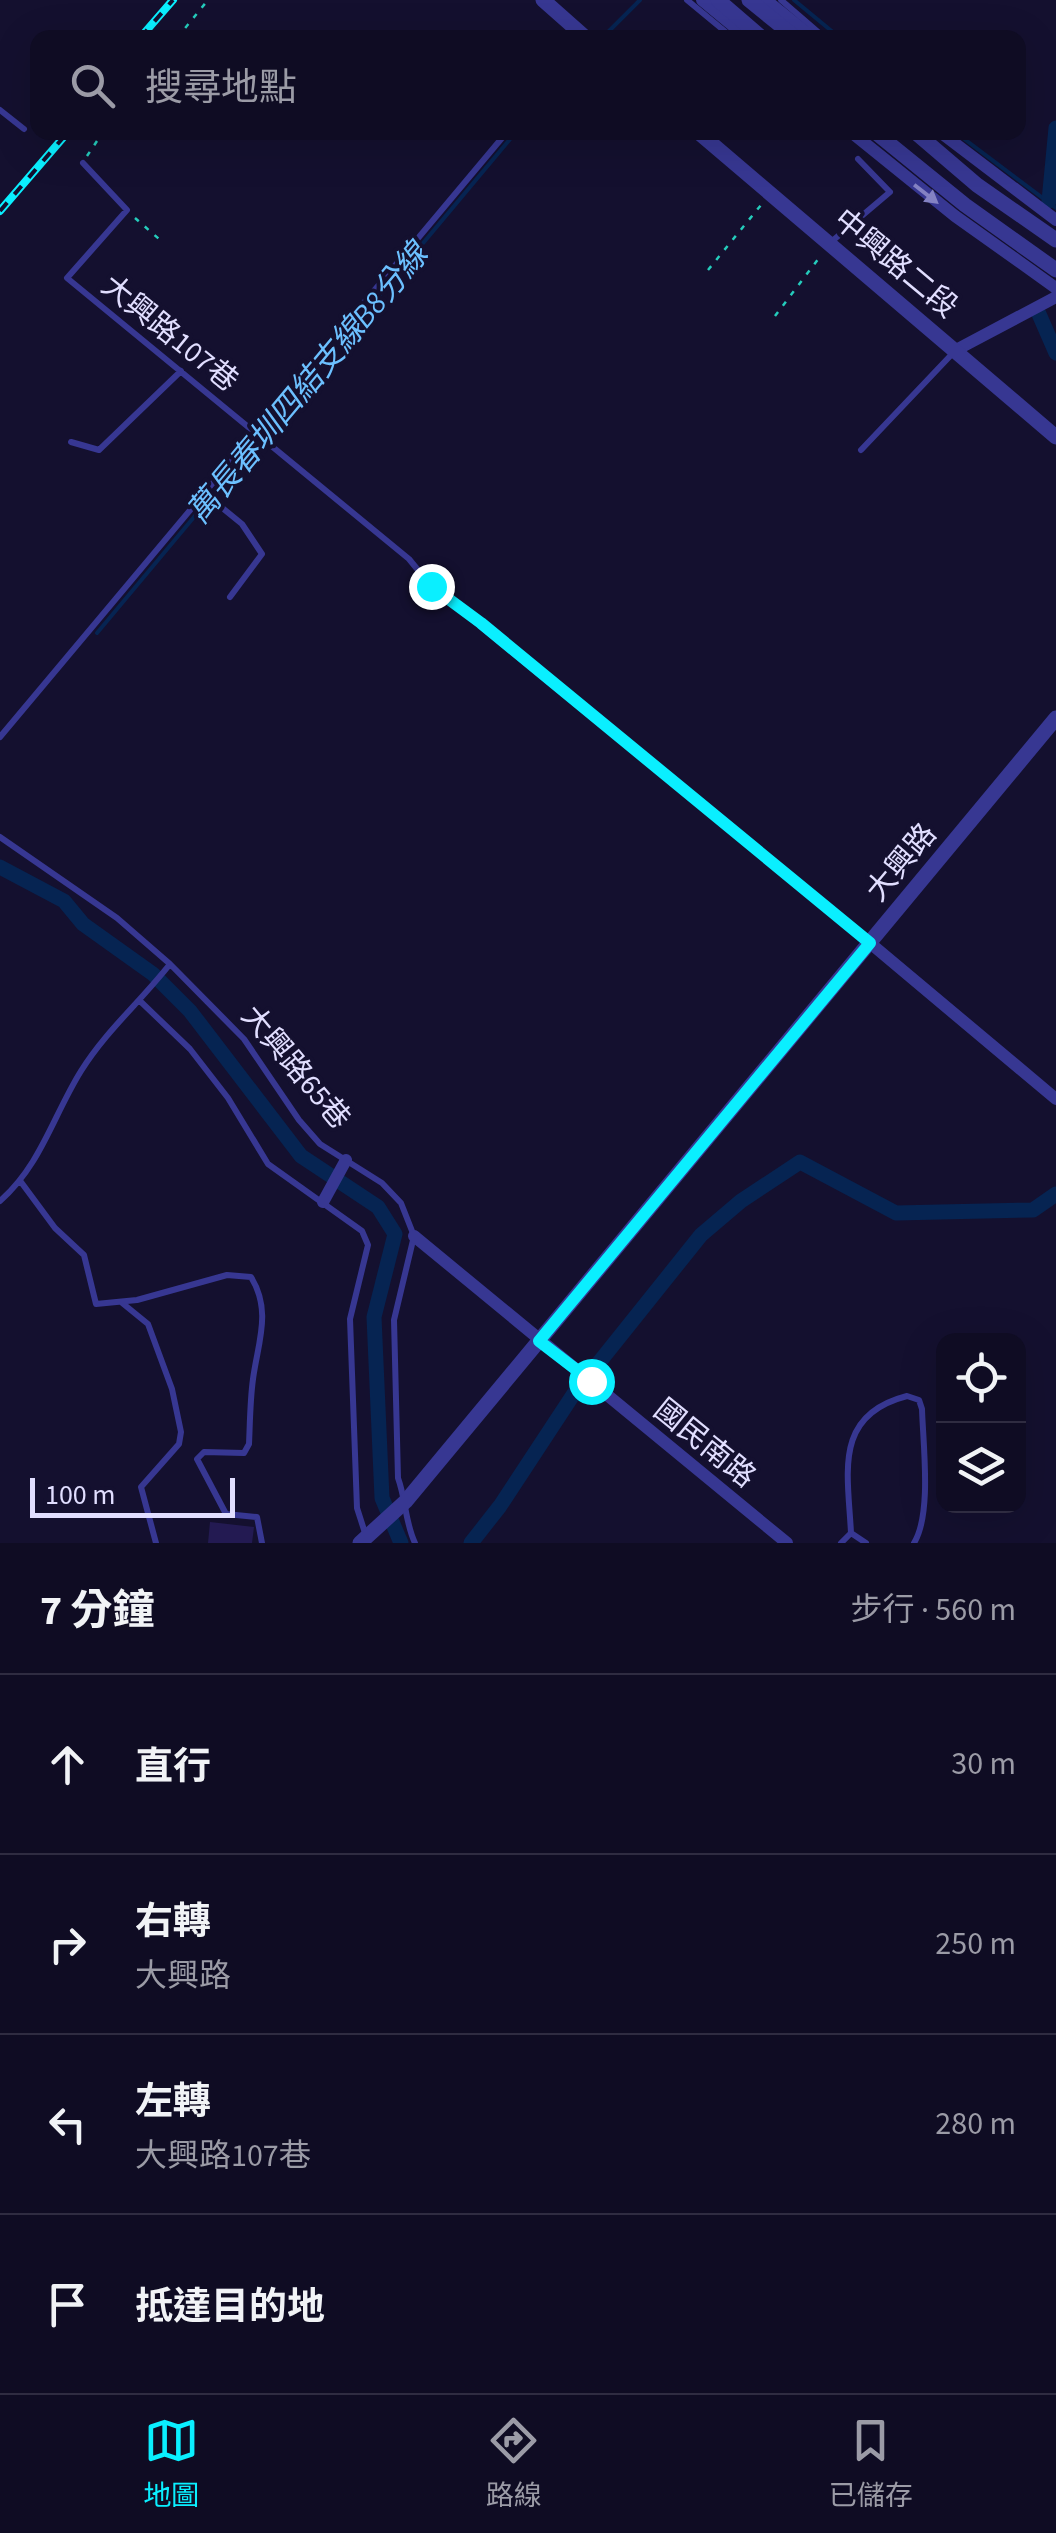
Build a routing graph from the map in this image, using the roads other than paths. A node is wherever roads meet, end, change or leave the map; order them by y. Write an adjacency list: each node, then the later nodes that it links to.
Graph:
1 (543, 0): 8 (street)
2 (687, 0): 9 (lane)
3 (702, 0): 10 (street)
4 (718, 0): 11 (street)
5 (749, 0): 12 (street)
6 (766, 0): 13 (street)
7 (782, 0): 14 (lane)
8 (577, 30)
9 (723, 30)
10 (738, 30)
11 (753, 30)
12 (786, 30)
13 (804, 30)
14 (816, 30)
15 (0, 110): 16 (lane)
16 (24, 129)
17 (499, 140): 33 (lane)
18 (707, 140): 27 (street, 中興路二段)
19 (860, 140): 29 (street, one-way to 29)
20 (884, 140): 28 (street)
21 (925, 140): 26 (street)
22 (951, 140): 25 (street)
23 (858, 159): 27 (lane)
24 (83, 163): 32 (lane, 大興路107巷)
25 (1056, 220)
26 (1056, 240)
27 (830, 243): 31 (street, 中興路二段)
28 (1056, 270)
29 (1056, 288)
30 (1056, 297): 31 (street)
31 (956, 350): 34 (street, 中興路二段); 36 (lane)
32 (181, 371): 33 (lane, 大興路107巷); 35 (lane)
33 (255, 431): 37 (lane); 42 (lane, 大興路107巷)
34 (1056, 437)
35 (71, 442)
36 (861, 450)
37 (204, 493): 38 (lane); 40 (lane)
38 (230, 597)
39 (1056, 718): 42 (street, 大興路)
40 (0, 738)
41 (0, 836): 43 (lane, 大興路65巷)
42 (870, 943): 45 (street); 52 (street, 大興路)
43 (168, 968): 44 (lane); 46 (lane, 大興路65巷)
44 (143, 998): 47 (lane); 49 (lane)
45 (1056, 1099)
46 (346, 1160): 49 (street); 50 (lane, 大興路65巷)
47 (21, 1182): 48 (lane); 51 (lane)
48 (0, 1201)
49 (323, 1202): 55 (lane)
50 (414, 1236): 52 (street, 大興路65巷); 53 (lane)
51 (120, 1301): 56 (lane); 57 (lane)
52 (539, 1341): 53 (street, 大興路); 59 (street, 國民南路)
53 (406, 1501): 55 (street, 大興路); 58 (lane)
54 (852, 1533): 60 (lane); 61 (lane); 62 (lane)
55 (363, 1540)
56 (156, 1543)
57 (262, 1543)
58 (415, 1543)
59 (787, 1543)
60 (840, 1543)
61 (866, 1543)
62 (914, 1543)

